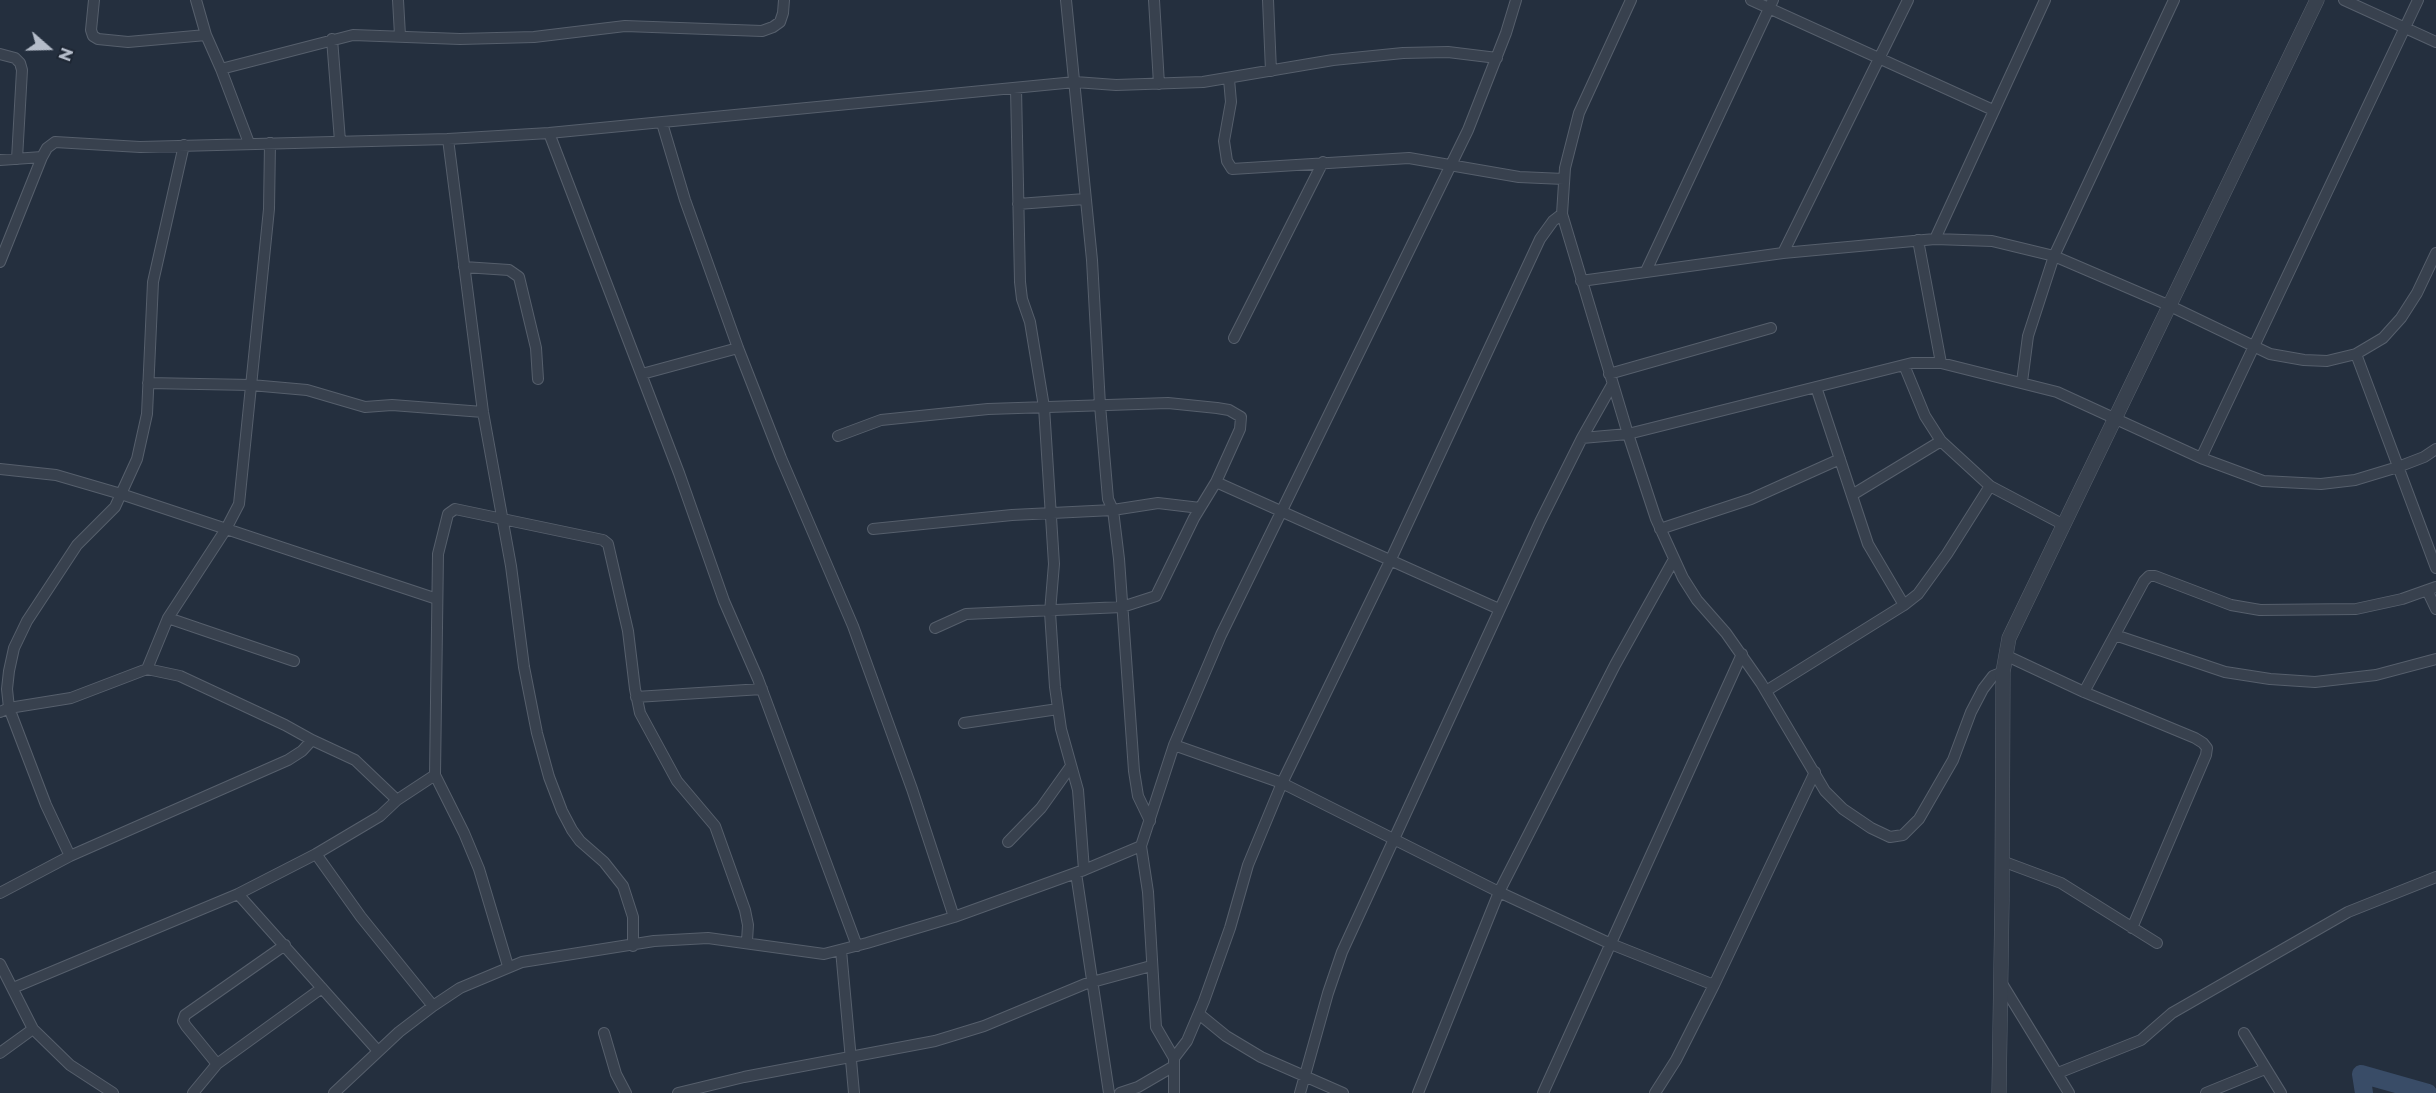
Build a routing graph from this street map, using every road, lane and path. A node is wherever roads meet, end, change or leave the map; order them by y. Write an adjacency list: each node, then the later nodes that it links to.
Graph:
1 (94, 0): 19 (street)
2 (196, 0): 19 (street)
3 (398, 0): 20 (street)
4 (784, 0): 20 (street)
5 (1066, 0): 29 (street)
6 (1154, 0): 30 (street)
7 (1268, 0): 27 (street)
8 (1516, 0): 24 (street)
9 (1632, 0): 45 (street)
10 (1751, 0): 17 (street)
11 (1908, 0): 25 (street)
12 (2045, 0): 32 (street)
13 (2174, 0): 53 (street)
14 (2317, 0): 58 (street)
15 (2344, 0): 18 (street)
16 (2418, 0): 18 (street)
17 (1771, 4): 25 (street); 56 (street)
18 (2405, 28): 22 (street); 61 (street)
19 (206, 35): 26 (street)
20 (400, 35): 21 (street)
21 (332, 39): 26 (street); 36 (street)
22 (2436, 42)
23 (0, 54): 41 (street)
24 (1497, 58): 27 (street); 44 (street)
25 (1879, 60): 32 (street); 51 (street)
26 (221, 69): 37 (street)
27 (1271, 71): 28 (street)
28 (1229, 79): 30 (street); 43 (street)
29 (1075, 82): 30 (street); 31 (street); 46 (street)
30 (1159, 84)
31 (1016, 88): 33 (street); 47 (street)
32 (1993, 110): 49 (street)
33 (662, 123): 34 (street); 62 (street)
34 (549, 133): 35 (street); 66 (street)
35 (448, 139): 36 (street); 55 (street)
36 (340, 141): 38 (street)
37 (249, 143): 38 (street); 39 (street)
38 (270, 143): 71 (street)
39 (184, 145): 40 (street); 70 (street)
40 (42, 157): 41 (street); 54 (street)
41 (17, 159): 42 (street)
42 (0, 160)
43 (1323, 162): 44 (street); 60 (street)
44 (1451, 166): 45 (street); 92 (street)
45 (1564, 179): 48 (street)
46 (1085, 199): 47 (street); 73 (street)
47 (1018, 204): 74 (street)
48 (1562, 214): 57 (street); 99 (street)
49 (1935, 238): 50 (street); 53 (street)
50 (1918, 240): 51 (street); 64 (street)
51 (1783, 253): 56 (street)
52 (2436, 253): 63 (street)
53 (2054, 256): 58 (street); 69 (street)
54 (0, 262)
55 (464, 267): 67 (street); 75 (street)
56 (1646, 271): 57 (street)
57 (1581, 281): 68 (street)
58 (2168, 305): 61 (street); 76 (street)
59 (1771, 328): 68 (street)
60 (1234, 338)
61 (2254, 346): 63 (street); 82 (street)
62 (738, 348): 66 (street); 144 (street)
63 (2356, 354): 84 (street)
64 (1941, 363): 65 (street); 69 (street)
65 (1904, 365): 72 (street); 80 (street)
66 (642, 374): 118 (street)
67 (538, 379)
68 (1611, 380): 77 (street); 79 (street)
69 (2022, 382): 76 (street)
70 (148, 383): 71 (street); 88 (street)
71 (251, 385): 75 (street); 96 (street)
72 (1816, 387): 77 (street); 83 (street)
73 (1100, 405): 74 (street); 86 (street); 91 (street)
74 (1044, 407): 78 (street); 93 (street)
75 (483, 412): 94 (street)
76 (2115, 419): 82 (street); 95 (street)
77 (1628, 434): 79 (street); 98 (street)
78 (838, 436)
79 (1581, 438): 106 (street)
80 (1941, 441): 87 (street); 89 (street)
81 (2436, 449): 84 (street)
82 (2201, 458): 84 (street)
83 (1840, 459): 89 (street); 98 (street)
84 (2398, 467): 101 (street)
85 (0, 469): 88 (street)
86 (1216, 482): 90 (street); 92 (street)
87 (1990, 486): 95 (street); 104 (street)
88 (121, 494): 96 (street); 123 (street)
89 (1852, 495): 104 (street)
90 (1200, 508): 91 (street); 105 (street)
91 (1113, 510): 93 (street); 105 (street)
92 (1281, 512): 99 (street); 126 (street)
93 (1051, 513): 97 (street); 108 (street)
94 (503, 518): 103 (street); 121 (street); 150 (street)
95 (2064, 525): 113 (street)
96 (226, 529): 103 (street); 109 (street)
97 (873, 529)
98 (1660, 529): 100 (street)
99 (1391, 559): 106 (street); 130 (street)
100 (1673, 561): 112 (street); 141 (street)
101 (2436, 568)
102 (2432, 589): 107 (street); 111 (street)
103 (437, 599): 129 (street)
104 (1904, 605): 119 (street)
105 (1122, 607): 108 (street); 132 (street)
106 (1499, 609): 133 (street)
107 (2436, 609)
108 (1050, 612): 110 (street); 122 (street)
109 (168, 618): 115 (street); 116 (street)
110 (935, 628)
111 (2115, 635): 114 (street); 120 (street)
112 (1742, 654): 119 (street); 148 (street)
113 (2006, 655): 117 (street); 120 (street)
114 (2436, 659)
115 (294, 661)
116 (147, 669): 123 (street); 125 (street)
117 (2003, 672): 128 (street); 138 (street)
118 (762, 689): 121 (street); 151 (street)
119 (1766, 692): 128 (street)
120 (2084, 692): 145 (street)
121 (636, 697): 146 (street)
122 (1058, 709): 124 (street); 127 (street)
123 (4, 710): 137 (street)
124 (964, 723)
125 (312, 740): 131 (street); 137 (street)
126 (1174, 745): 130 (street); 132 (street)
127 (1071, 766): 134 (street); 139 (street)
128 (1815, 772): 158 (street)
129 (435, 775): 131 (street); 154 (street)
130 (1282, 783): 133 (street); 162 (street)
131 (397, 801): 136 (street)
132 (1150, 821): 135 (street)
133 (1393, 838): 141 (street); 173 (street)
134 (1008, 842)
135 (1141, 846): 139 (street); 155 (street)
136 (316, 854): 143 (street); 161 (street)
137 (70, 856): 142 (street)
138 (2002, 861): 145 (street); 156 (street)
139 (1080, 872): 144 (street); 157 (street)
140 (2436, 877): 172 (street)
141 (1500, 892): 148 (street); 186 (street)
142 (0, 893)
143 (237, 894): 149 (street); 159 (street)
144 (954, 917): 151 (street)
145 (2132, 928): 147 (street)
146 (747, 941): 150 (street); 152 (street)
147 (2157, 943)
148 (1611, 944): 158 (street); 187 (street)
149 (285, 945): 160 (street); 170 (street)
150 (633, 946): 154 (street)
151 (857, 946): 152 (street)
152 (841, 950): 168 (street)
153 (0, 964): 159 (street)
154 (508, 966): 161 (street)
155 (1151, 966): 157 (street); 169 (street)
156 (2001, 981): 172 (street); 189 (street)
157 (1093, 982): 168 (street); 181 (street)
158 (1714, 985): 188 (street)
159 (12, 988): 163 (street)
160 (322, 988): 166 (street); 170 (street)
161 (433, 1005): 166 (street)
162 (1199, 1014): 169 (street); 173 (street)
163 (33, 1029): 167 (street); 174 (street)
164 (604, 1033): 178 (street)
165 (2244, 1033): 171 (street)
166 (378, 1051): 177 (street)
167 (0, 1053)
168 (852, 1055): 179 (street); 180 (street)
169 (1174, 1062): 182 (street); 183 (street)
170 (217, 1064): 176 (street)
171 (2265, 1069): 191 (street); 192 (street)
172 (2058, 1073): 190 (street)
173 (1305, 1075): 184 (street); 185 (street)
174 (99, 1090): 175 (street)
175 (113, 1093)
176 (193, 1093)
177 (334, 1093)
178 (627, 1093)
179 (678, 1093)
180 (854, 1093)
181 (1109, 1093)
182 (1120, 1093)
183 (1174, 1093)
184 (1300, 1093)
185 (1343, 1093)
186 (1418, 1093)
187 (1543, 1093)
188 (1655, 1093)
189 (1999, 1093)
190 (2069, 1093)
191 (2206, 1093)
192 (2281, 1093)

